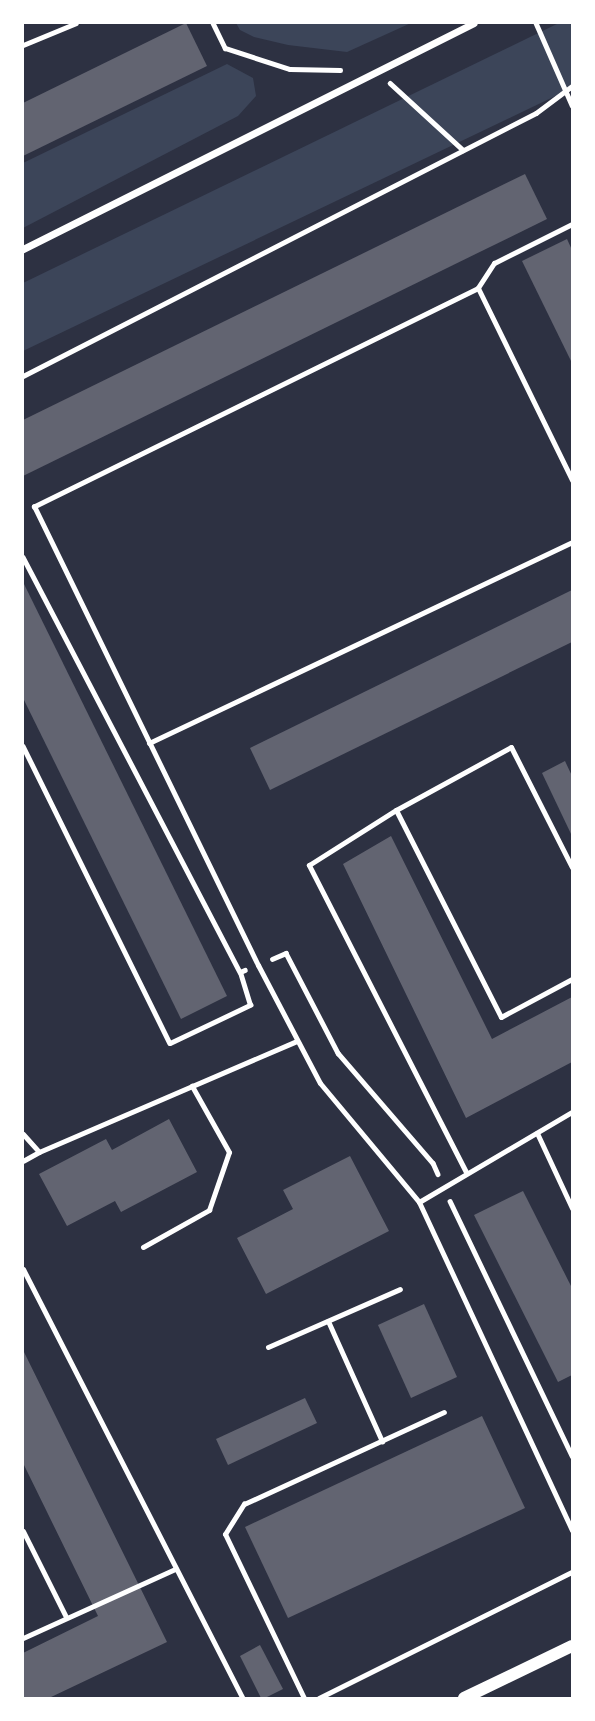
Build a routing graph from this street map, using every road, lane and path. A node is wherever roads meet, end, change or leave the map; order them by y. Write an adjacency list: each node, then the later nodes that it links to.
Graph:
1 (76, 23): 4 (lane)
2 (474, 23): 9 (street)
3 (536, 23): 6 (path)
4 (23, 45)
5 (572, 86): 6 (path)
6 (568, 91): 7 (path); 11 (path)
7 (572, 105)
8 (572, 224): 10 (lane)
9 (23, 249)
10 (478, 288): 12 (lane); 14 (lane)
11 (23, 376)
12 (572, 480)
13 (572, 542): 14 (lane)
14 (149, 743): 20 (lane)
15 (23, 746): 18 (path)
16 (396, 810): 17 (lane); 19 (lane); 27 (lane)
17 (572, 867)
18 (240, 972)
19 (572, 979)
20 (297, 1041): 21 (lane); 28 (lane)
21 (192, 1086): 25 (lane); 30 (lane)
22 (572, 1112): 23 (lane)
23 (537, 1133): 27 (lane); 29 (lane)
24 (23, 1134): 25 (lane)
25 (39, 1152): 26 (lane)
26 (23, 1161)
27 (466, 1172): 28 (lane)
28 (419, 1202): 37 (lane)
29 (572, 1208)
30 (143, 1247)
31 (23, 1269): 39 (lane)
32 (400, 1289): 33 (lane)
33 (328, 1321): 34 (lane); 36 (lane)
34 (268, 1347)
35 (444, 1412): 36 (lane)
36 (382, 1441): 45 (lane)
37 (572, 1530)
38 (23, 1531): 41 (lane)
39 (175, 1569): 41 (lane); 44 (lane)
40 (572, 1572): 46 (path)
41 (66, 1617): 42 (lane)
42 (23, 1638)
43 (572, 1647): 47 (street)
44 (243, 1698)
45 (304, 1698)
46 (318, 1698)
47 (464, 1698)

